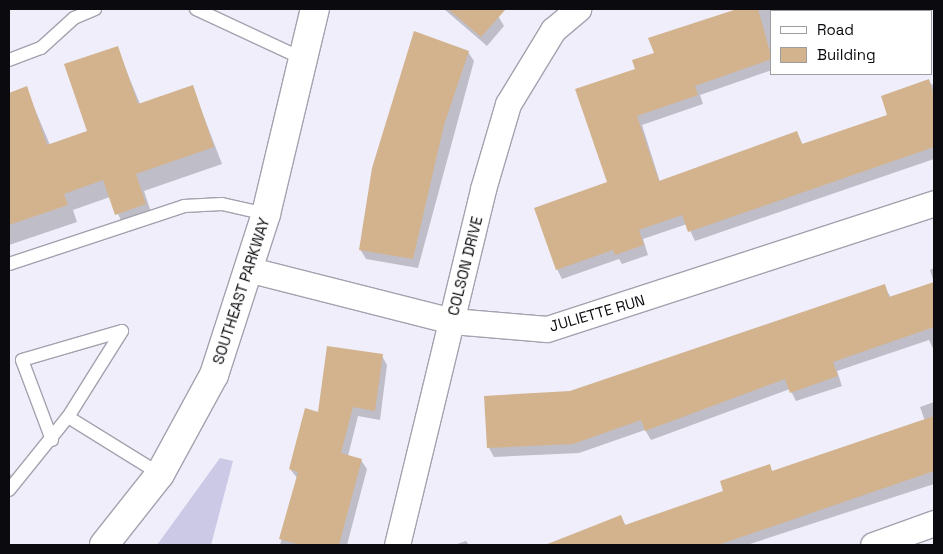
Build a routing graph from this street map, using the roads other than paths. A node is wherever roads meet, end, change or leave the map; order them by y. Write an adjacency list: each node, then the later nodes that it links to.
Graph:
1 (95, 9): 6 (lane)
2 (196, 9): 5 (lane)
3 (316, 9): 5 (street, SOUTHEAST PARKWAY)
4 (578, 9): 11 (street, COLSON DRIVE)
5 (302, 58): 8 (street, SOUTHEAST PARKWAY)
6 (9, 60)
7 (934, 203): 11 (street, JULIETTE RUN)
8 (266, 214): 9 (lane); 10 (street, SOUTHEAST PARKWAY)
9 (9, 264)
10 (251, 270): 11 (street, JULIETTE RUN); 14 (street, SOUTHEAST PARKWAY)
11 (452, 321): 18 (street, COLSON DRIVE)
12 (68, 417): 13 (lane); 13 (lane); 14 (lane)
13 (52, 440): 15 (lane)
14 (160, 474): 17 (street, SOUTHEAST PARKWAY)
15 (9, 490)
16 (934, 524): 19 (street)
17 (104, 545)
18 (397, 545)
19 (873, 545)

